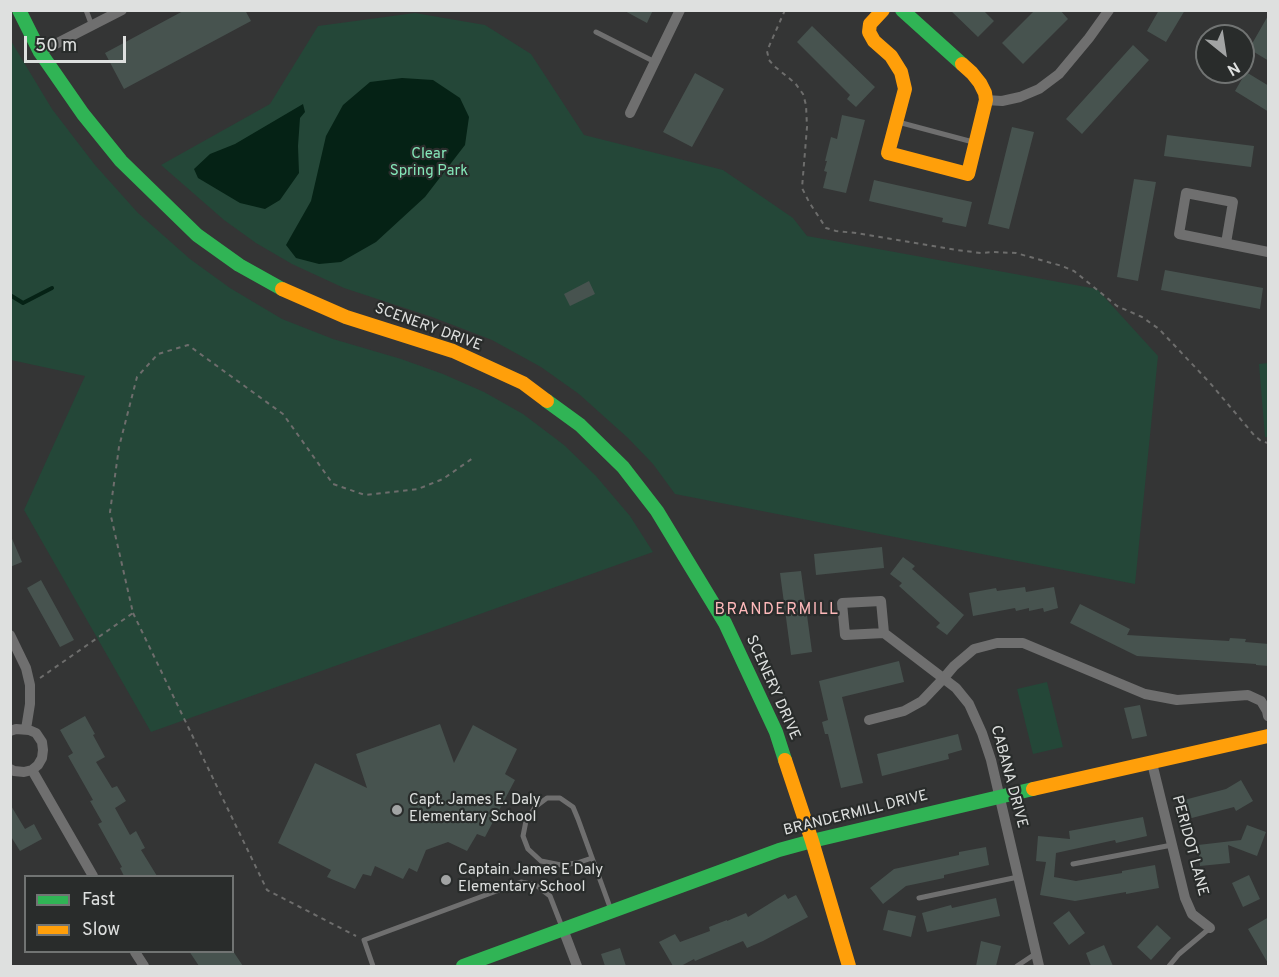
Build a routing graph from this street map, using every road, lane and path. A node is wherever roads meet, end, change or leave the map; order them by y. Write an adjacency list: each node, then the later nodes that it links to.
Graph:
1 (19, 10): 11 (street, SCENERY DRIVE)
2 (86, 10): 9 (lane)
3 (122, 10): 9 (street)
4 (680, 10): 12 (street)
5 (785, 10): 19 (path)
6 (883, 10): 15 (street)
7 (902, 10): 13 (street)
8 (1109, 10): 13 (street)
9 (92, 26): 11 (street)
10 (596, 32): 12 (lane)
11 (40, 52): 35 (street, SCENERY DRIVE)
12 (655, 62): 14 (street)
13 (986, 100): 16 (street)
14 (630, 113)
15 (896, 121): 16 (lane); 16 (street)
16 (976, 143)
17 (1226, 243): 17 (street); 18 (street)
18 (1269, 252)
19 (1269, 442)
20 (473, 458): 21 (path)
21 (133, 613): 25 (path); 45 (path)
22 (884, 633): 22 (street); 24 (street, CABANA DRIVE)
23 (10, 635): 25 (street)
24 (943, 679): 26 (street); 27 (street); 34 (street, CABANA DRIVE)
25 (30, 685): 28 (street)
26 (1269, 716)
27 (870, 720)
28 (26, 729): 29 (street); 33 (street)
29 (10, 731)
30 (1269, 736): 31 (street, BRANDERMILL DRIVE)
31 (1152, 763): 34 (street, BRANDERMILL DRIVE); 36 (street, PERIDOT LANE)
32 (10, 769): 33 (street)
33 (32, 770): 39 (street)
34 (999, 797): 35 (street, BRANDERMILL DRIVE); 40 (street, CABANA DRIVE)
35 (812, 841): 42 (street, BRANDERMILL DRIVE); 52 (street, SCENERY DRIVE)
36 (1172, 845): 38 (lane); 43 (street, PERIDOT LANE)
37 (592, 858): 37 (lane); 42 (lane)
38 (1072, 864)
39 (92, 875)
40 (1018, 877): 41 (lane); 47 (street, CABANA DRIVE)
41 (920, 898)
42 (611, 911): 44 (street, BRANDERMILL DRIVE)
43 (1210, 928): 55 (lane)
44 (562, 929): 45 (lane); 50 (street, BRANDERMILL DRIVE); 51 (street)
45 (364, 940): 49 (lane)
46 (136, 953): 48 (street)
47 (1035, 954): 53 (lane); 54 (street, CABANA DRIVE)
48 (144, 966)
49 (373, 966)
50 (463, 966)
51 (577, 966)
52 (849, 966)
53 (1017, 966)
54 (1039, 966)
55 (1169, 966)

